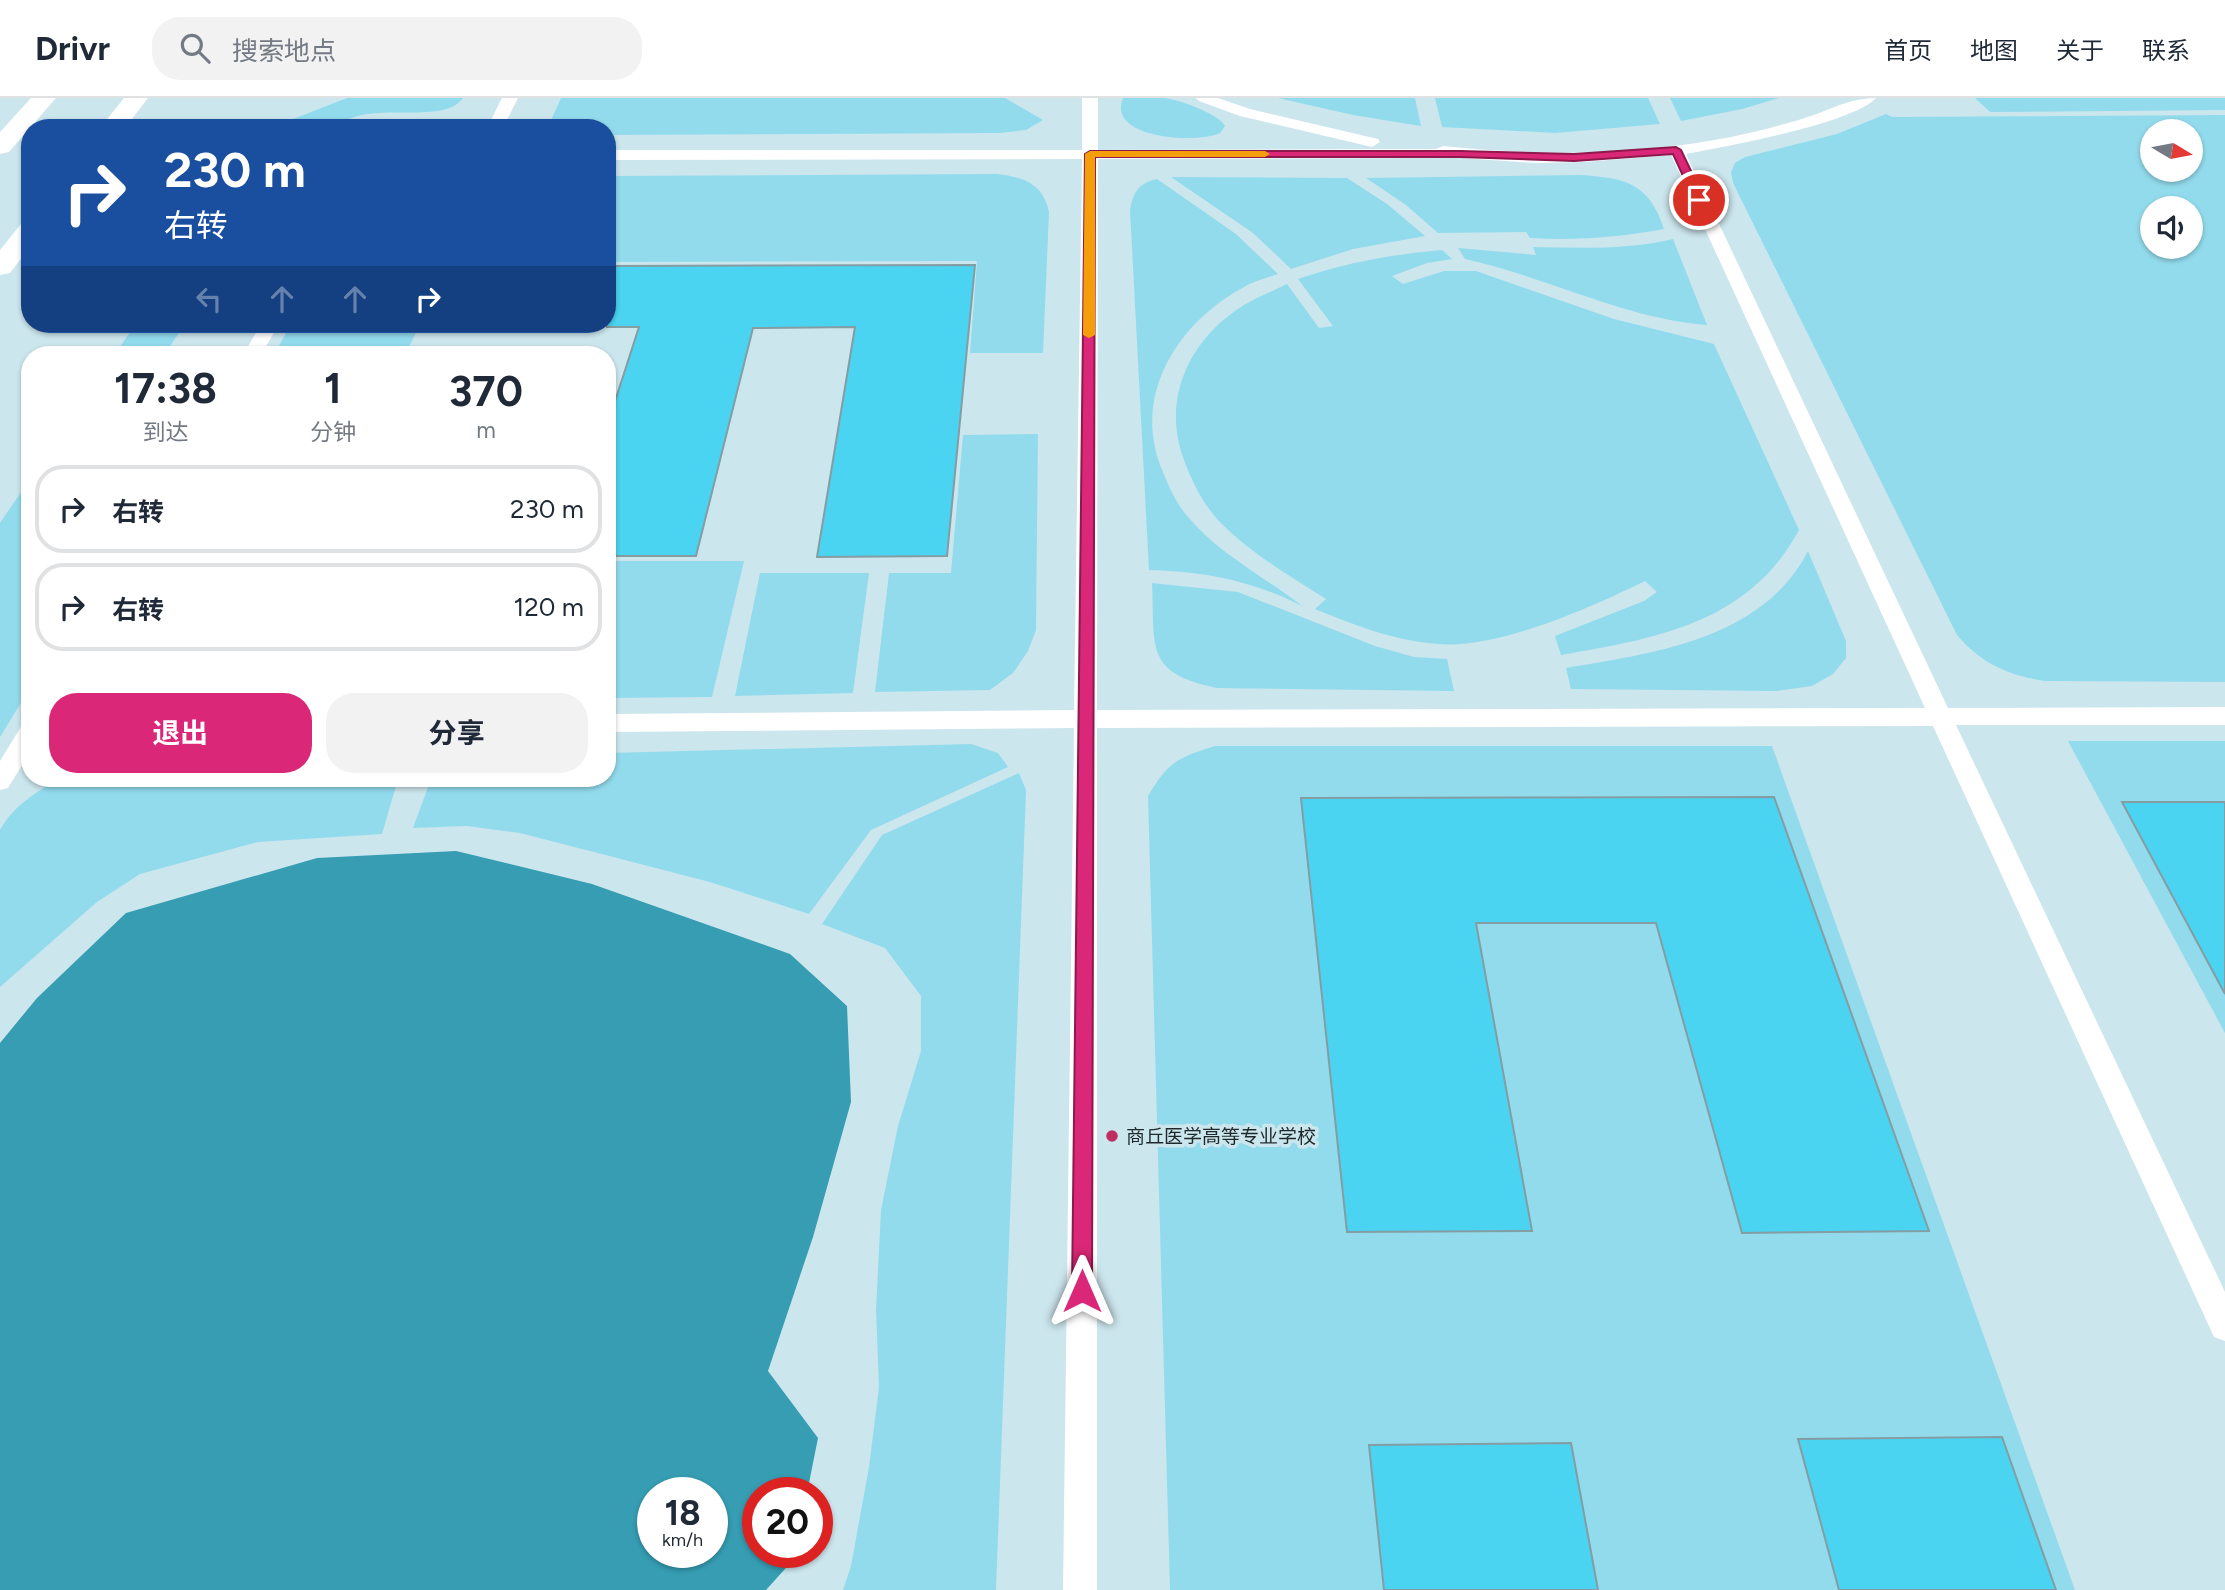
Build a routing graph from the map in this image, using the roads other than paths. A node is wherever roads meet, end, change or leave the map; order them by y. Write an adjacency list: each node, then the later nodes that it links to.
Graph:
1 (44, 98): 7 (main road)
2 (136, 98): 8 (main road)
3 (510, 98): 9 (lane)
4 (1090, 98): 13 (lane)
5 (1204, 98): 14 (lane)
6 (1868, 98): 12 (lane)
7 (25, 119)
8 (120, 119)
9 (500, 119)
10 (21, 123): 11 (main road)
11 (0, 146)
12 (1676, 150): 14 (lane); 19 (lane)
13 (1090, 154): 14 (lane); 15 (lane); 20 (lane)
14 (1460, 154)
15 (616, 155)
16 (21, 241): 17 (main road)
17 (0, 267)
18 (2225, 716): 19 (lane)
19 (1941, 717): 20 (lane); 24 (lane)
20 (1086, 719): 21 (lane); 25 (lane)
21 (616, 723)
22 (21, 746): 23 (lane)
23 (0, 781)
24 (2225, 1326)
25 (1080, 1590)

